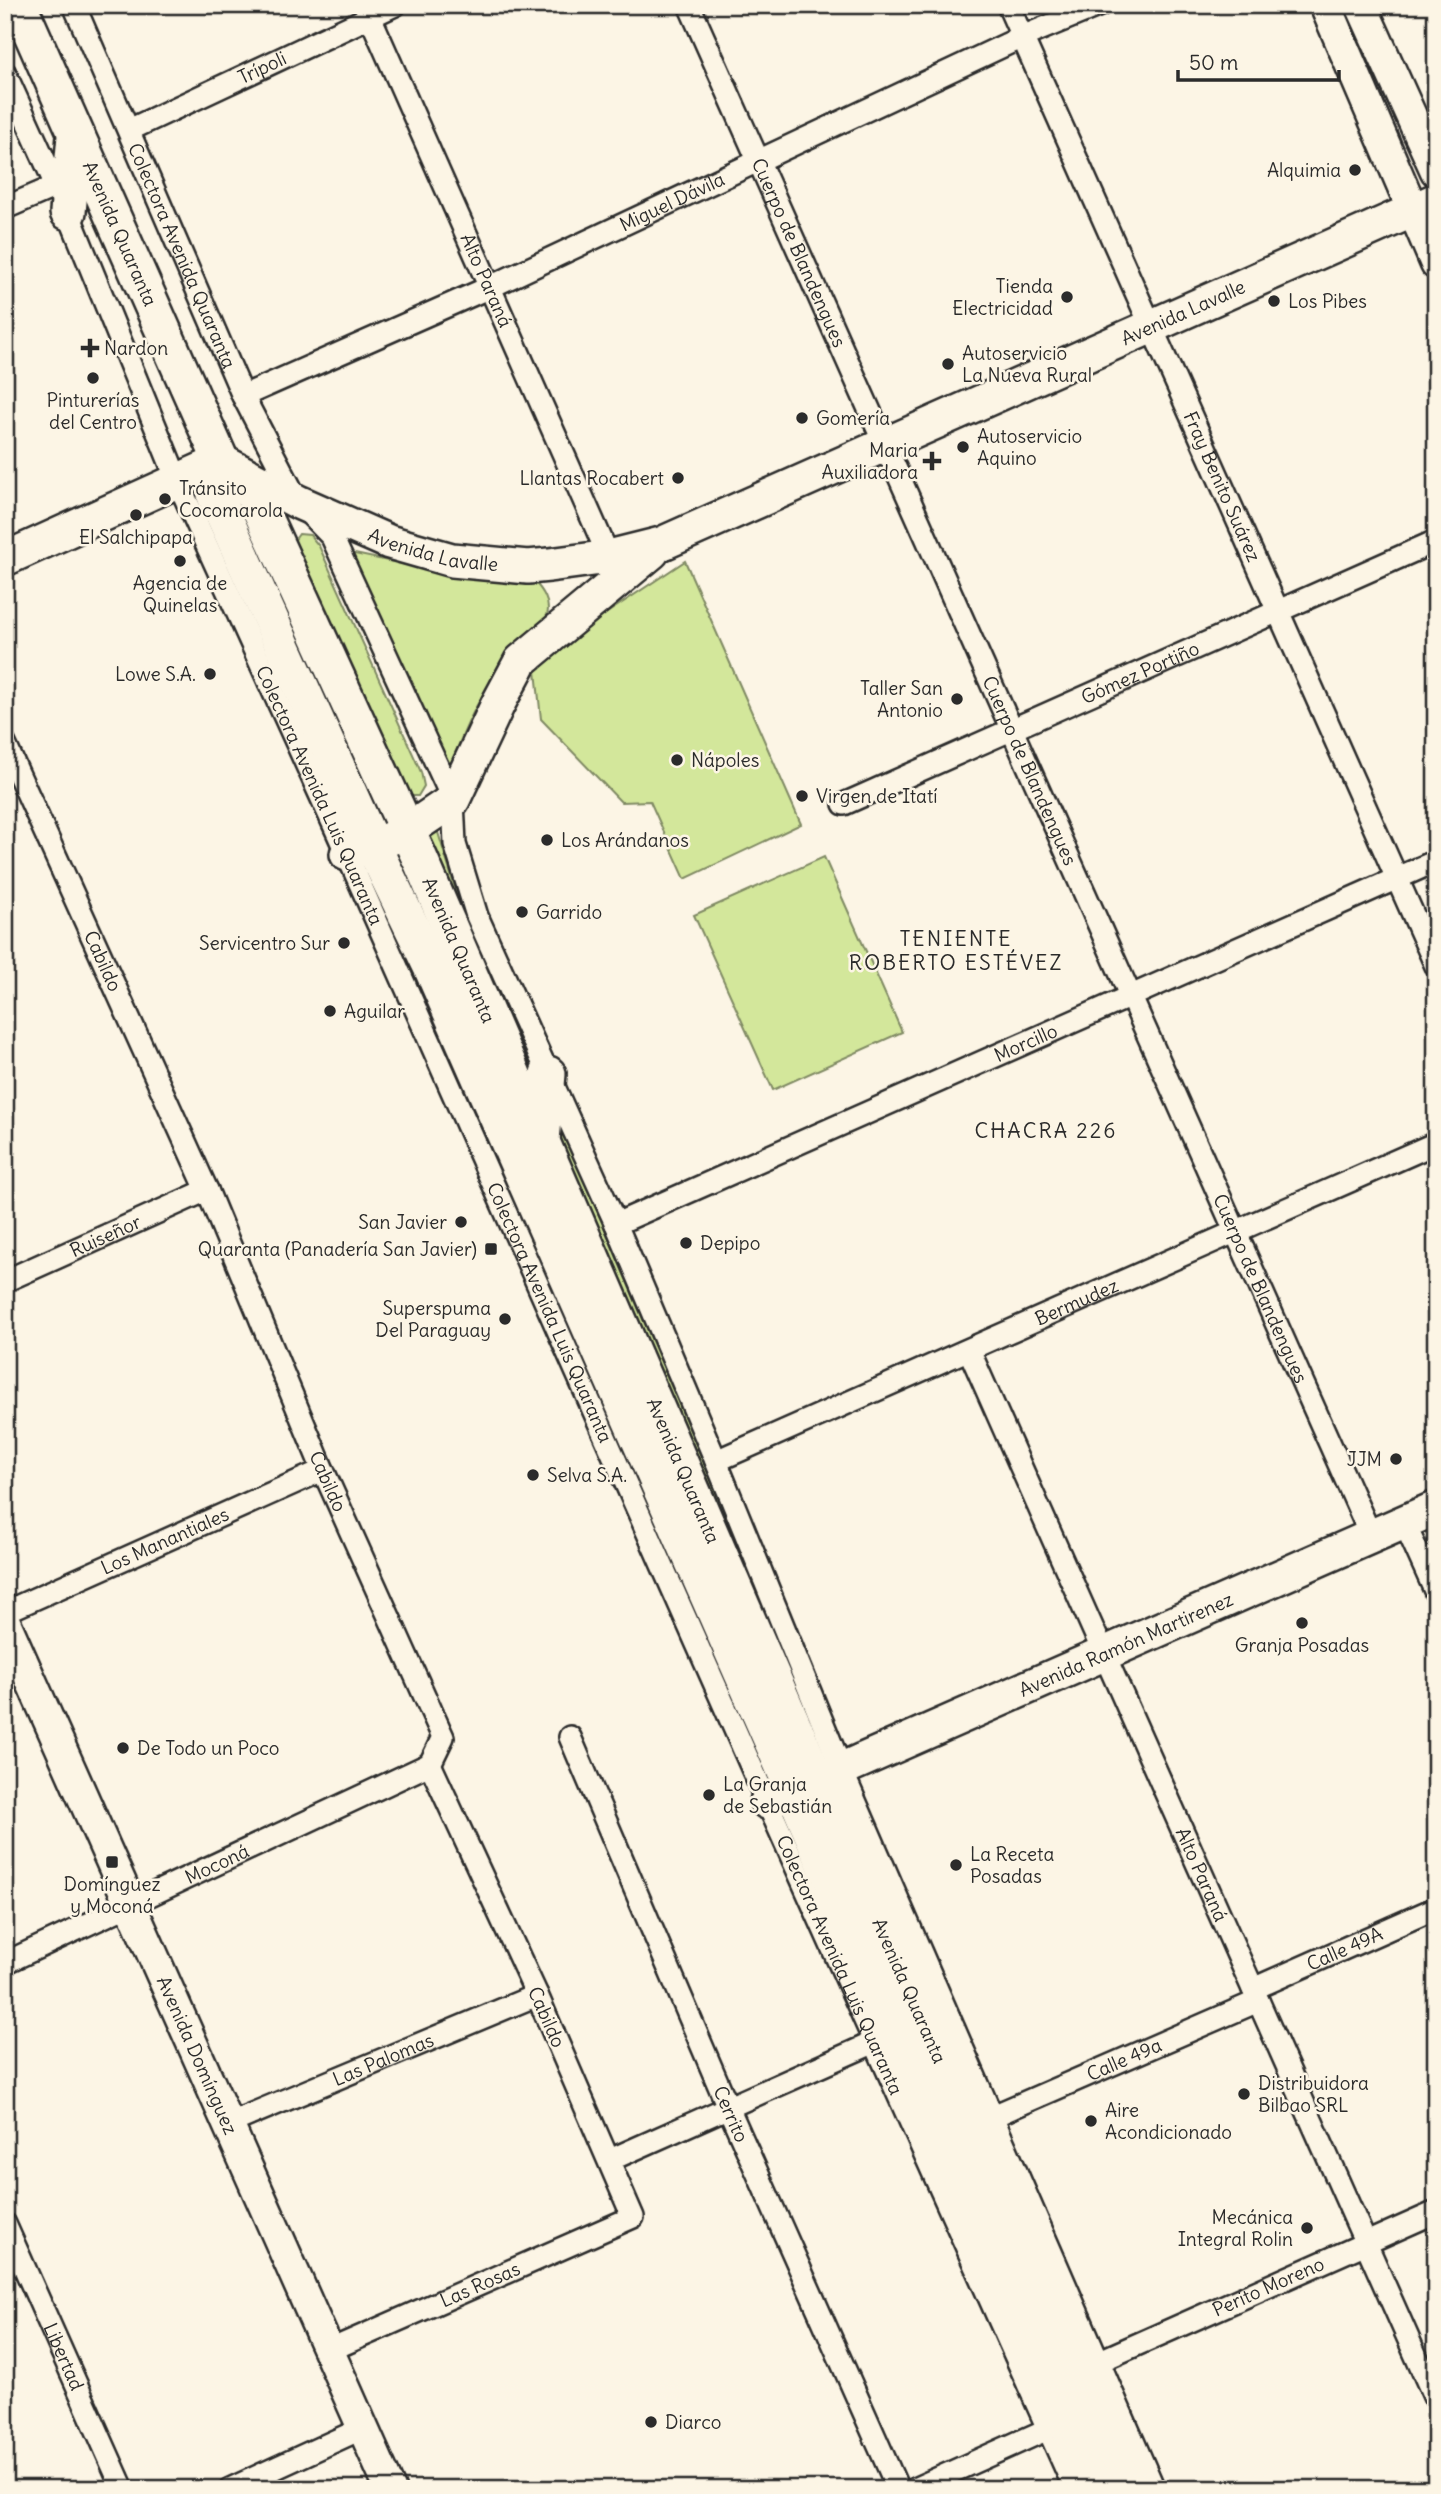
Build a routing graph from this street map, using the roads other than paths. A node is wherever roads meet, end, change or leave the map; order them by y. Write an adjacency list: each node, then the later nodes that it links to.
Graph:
1 (19, 5): 13 (highway, Avenida Quaranta)
2 (74, 5): 12 (street, Colectora Avenida Quaranta)
3 (396, 5): 9 (street, Trípoli)
4 (690, 5): 14 (street, Cuerpo de Blandengues)
5 (1008, 5): 10 (street, Fray Benito Suárez)
6 (1100, 5): 10 (street, Miguel Dávila)
7 (1325, 5): 17 (main road)
8 (1360, 5): 15 (main road)
9 (367, 11): 12 (street, Trípoli); 20 (street, Alto Paraná)
10 (1022, 37): 14 (street, Miguel Dávila); 21 (street, Fray Benito Suárez)
11 (5, 73): 16 (street, Colectora Avenida Luis Quaranta)
12 (129, 130): 22 (street, Colectora Avenida Quaranta)
13 (76, 132): 16 (highway); 24 (highway, Avenida Quaranta)
14 (759, 161): 20 (street, Miguel Dávila); 23 (street, Cuerpo de Blandengues)
15 (1436, 171)
16 (62, 199): 18 (street); 25 (street, Colectora Avenida Luis Quaranta)
17 (1424, 206): 19 (main road); 21 (main road, Avenida Lavalle)
18 (5, 208)
19 (1436, 264)
20 (490, 287): 22 (street, Miguel Dávila); 29 (street, Alto Paraná)
21 (1151, 327): 23 (main road, Avenida Lavalle); 31 (street, Fray Benito Suárez)
22 (243, 396): 26 (street, Colectora Avenida Quaranta)
23 (885, 445): 28 (main road, Avenida Lavalle); 32 (street, Cuerpo de Blandengues)
24 (221, 461): 25 (main road); 26 (main road, Avenida Lavalle); 36 (highway, Avenida Quaranta); 37 (highway, Avenida Quaranta)
25 (178, 482): 30 (main road); 37 (street, Colectora Avenida Luis Quaranta)
26 (298, 502): 29 (main road, Avenida Lavalle); 34 (street, Colectora Avenida Quaranta)
27 (1436, 541): 31 (street, Gómez Portiño)
28 (661, 544): 29 (main road, Avenida Lavalle); 34 (main road, Avenida Lavalle)
29 (609, 557)
30 (5, 559)
31 (1278, 611): 32 (street, Gómez Portiño); 39 (street, Fray Benito Suárez)
32 (1012, 729): 35 (street, Gómez Portiño); 41 (street, Cuerpo de Blandengues)
33 (5, 744): 45 (street, Cabildo)
34 (453, 800): 36 (main road); 42 (street, Colectora Avenida Luis Quaranta)
35 (844, 804)
36 (407, 831): 37 (main road); 43 (highway, Avenida Quaranta)
37 (360, 850): 61 (highway, Avenida Quaranta)
38 (1436, 861): 39 (street, Morcillo)
39 (1397, 879): 40 (street, Fray Benito Suárez); 41 (street, Morcillo)
40 (1436, 966)
41 (1130, 996): 46 (street, Morcillo); 47 (street, Cuerpo de Blandengues)
42 (548, 1074): 43 (highway); 46 (street, Colectora Avenida Luis Quaranta)
43 (542, 1143): 61 (highway, Avenida Quaranta)
44 (1436, 1143): 47 (street, Bermudez)
45 (207, 1190): 48 (street, Ruiseñor); 51 (street, Cabildo)
46 (615, 1224): 50 (street, Colectora Avenida Luis Quaranta)
47 (1235, 1231): 49 (street, Bermudez); 54 (street, Cuerpo de Blandengues)
48 (5, 1281)
49 (969, 1350): 50 (street, Bermudez); 58 (street, Alto Paraná)
50 (716, 1461): 61 (street, Colectora Avenida Luis Quaranta)
51 (323, 1470): 56 (street, Los Manantiales); 60 (street, Cabildo)
52 (1436, 1508): 53 (main road, Avenida Ramón Martirenez)
53 (1404, 1522): 54 (main road, Avenida Ramón Martirenez); 55 (street)
54 (1371, 1536): 58 (main road, Avenida Ramón Martirenez)
55 (1436, 1592)
56 (5, 1612)
57 (8, 1636): 62 (main road, Avenida Domínguez)
58 (1104, 1655): 61 (main road, Avenida Ramón Martirenez); 66 (street, Alto Paraná)
59 (570, 1737): 68 (street, Cerrito)
60 (430, 1763): 62 (street, Moconá); 65 (street, Cabildo)
61 (805, 1786): 67 (street, Colectora Avenida Luis Quaranta); 69 (street, Colectora Avenida Luis Quaranta); 79 (highway, Avenida Quaranta); 88 (highway, Avenida Quaranta)
62 (131, 1904): 64 (street, Moconá); 70 (main road, Avenida Domínguez)
63 (1436, 1908): 66 (street, Calle 49A)
64 (5, 1964)
65 (537, 1995): 70 (street, Las Palomas); 71 (street, Cabildo)
66 (1256, 1995): 69 (street, Calle 49a); 75 (street, Alto Paraná)
67 (875, 2042): 68 (street); 79 (street, Colectora Avenida Luis Quaranta)
68 (728, 2107): 71 (street); 84 (street, Cerrito)
69 (991, 2117): 77 (street, Colectora Avenida Luis Quaranta)
70 (228, 2124): 76 (main road, Avenida Domínguez)
71 (610, 2160): 73 (street, Cabildo)
72 (1436, 2212): 75 (street, Perito Moreno)
73 (633, 2217): 76 (street, Las Rosas)
74 (5, 2224): 81 (street, Libertad)
75 (1366, 2244): 77 (street, Perito Moreno); 78 (street, Alto Paraná)
76 (328, 2351): 80 (main road, Avenida Domínguez)
77 (1100, 2361): 89 (street, Colectora Avenida Luis Quaranta)
78 (1436, 2400)
79 (1057, 2425): 85 (street); 86 (street, Colectora Avenida Luis Quaranta); 87 (highway, Avenida Quaranta)
80 (363, 2428): 82 (street); 83 (main road, Avenida Domínguez)
81 (123, 2489)
82 (230, 2489)
83 (390, 2489)
84 (898, 2489)
85 (914, 2489)
86 (1075, 2489)
87 (1097, 2489)
88 (1129, 2489)
89 (1154, 2489)

